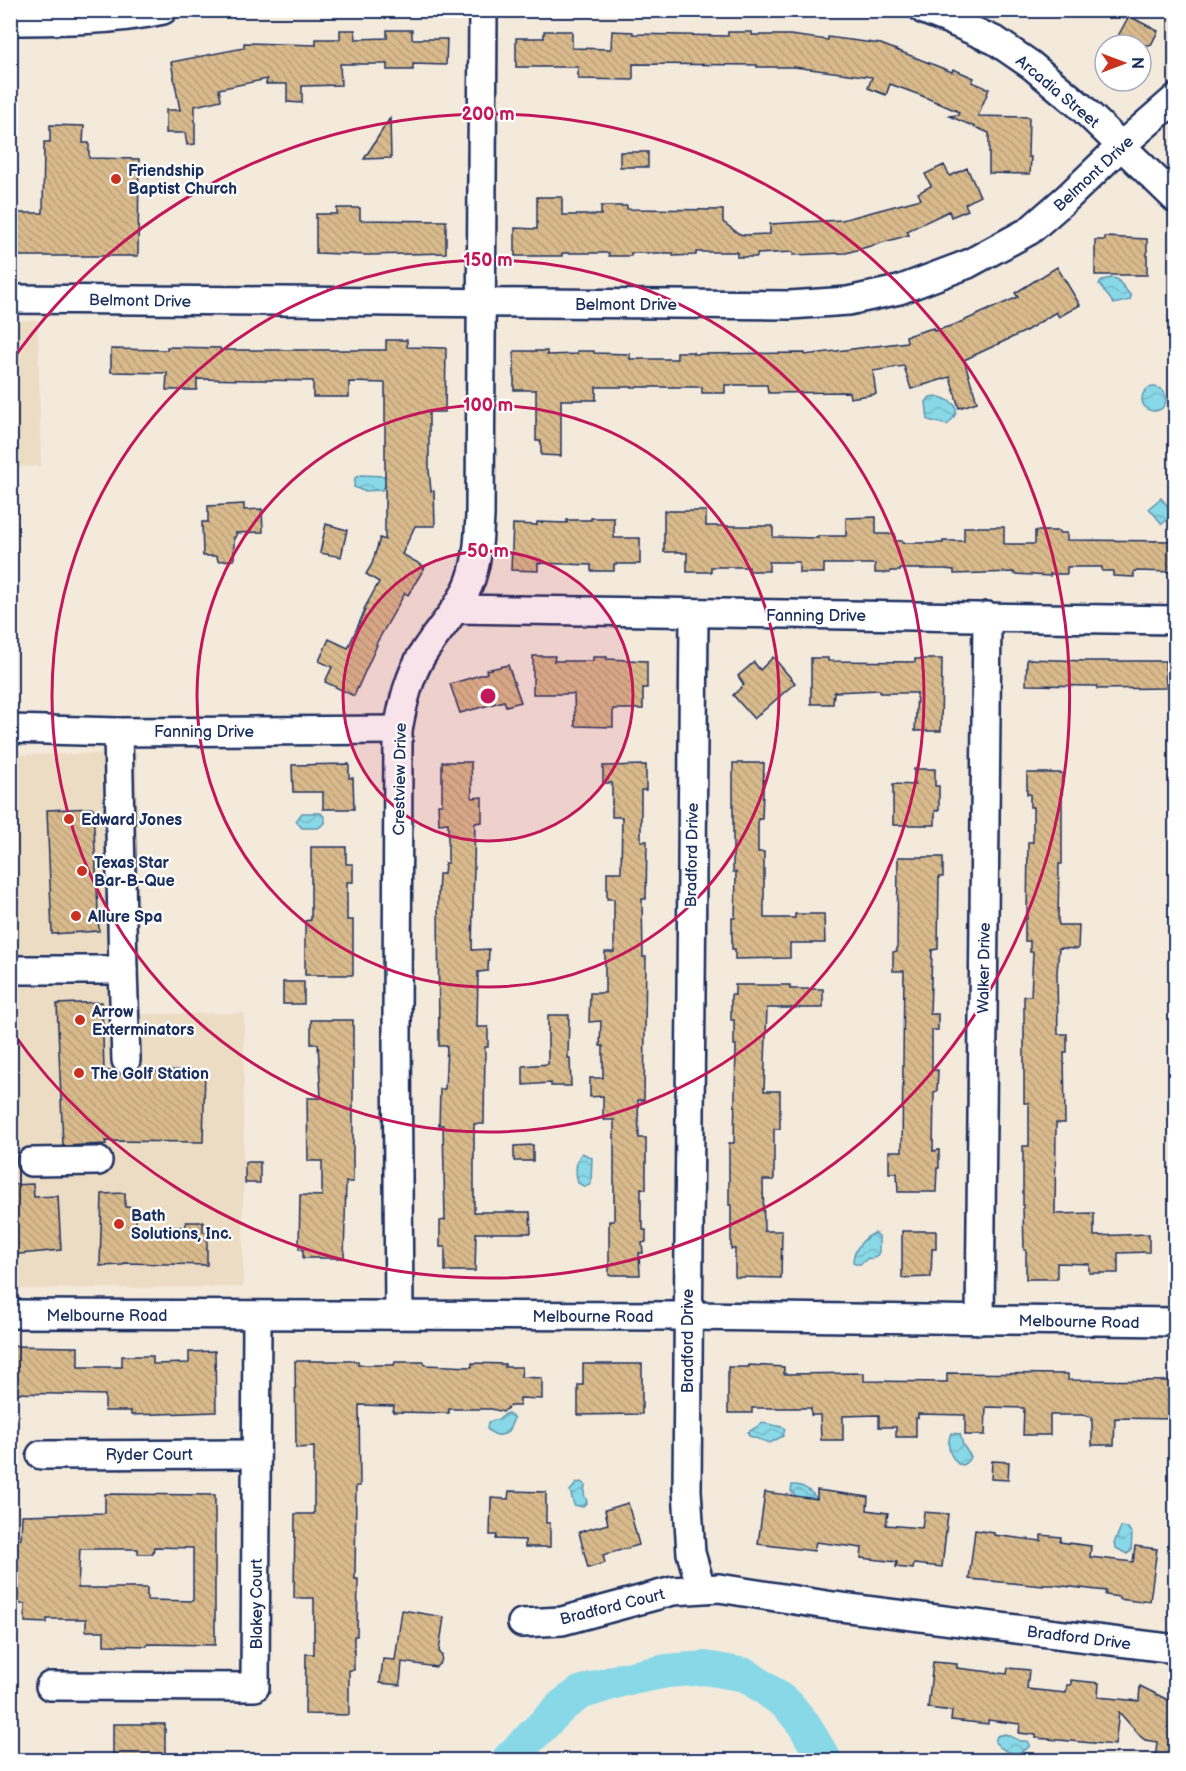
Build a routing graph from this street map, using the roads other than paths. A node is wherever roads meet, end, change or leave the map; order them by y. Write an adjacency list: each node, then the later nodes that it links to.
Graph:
1 (483, 10): 9 (street, Crestview Drive)
2 (924, 10): 6 (street, Arcadia Street)
3 (146, 12): 4 (street)
4 (10, 21)
5 (1176, 98): 6 (street, Belmont Drive)
6 (1120, 146): 7 (street, Arcadia Street); 9 (street, Belmont Drive)
7 (1176, 199)
8 (10, 299): 9 (street, Belmont Drive)
9 (481, 303): 10 (street, Crestview Drive)
10 (456, 609): 11 (street, Fanning Drive); 15 (street, Crestview Drive)
11 (694, 614): 12 (street, Fanning Drive); 25 (street, Bradford Drive)
12 (987, 616): 13 (street, Fanning Drive); 26 (street, Walker Drive)
13 (1176, 620)
14 (10, 729): 16 (street, Fanning Drive)
15 (398, 730): 16 (street, Fanning Drive); 23 (street, Crestview Drive)
16 (118, 732): 18 (street)
17 (10, 970): 18 (street)
18 (123, 970): 19 (street)
19 (126, 1060)
20 (98, 1161): 21 (street)
21 (30, 1162)
22 (10, 1314): 24 (street, Melbourne Road)
23 (399, 1315): 24 (street, Melbourne Road); 25 (street, Melbourne Road)
24 (257, 1316): 28 (street, Blakey Court)
25 (687, 1316): 26 (street, Melbourne Road); 30 (street, Bradford Drive)
26 (980, 1320): 27 (street, Melbourne Road)
27 (1176, 1322)
28 (256, 1454): 29 (street, Ryder Court); 33 (street, Blakey Court)
29 (42, 1455)
30 (701, 1588): 31 (street, Bradford Court); 32 (street, Bradford Drive)
31 (522, 1623)
32 (1176, 1650)
33 (50, 1686)

